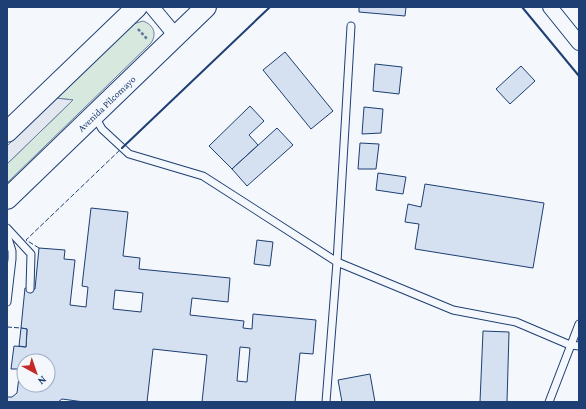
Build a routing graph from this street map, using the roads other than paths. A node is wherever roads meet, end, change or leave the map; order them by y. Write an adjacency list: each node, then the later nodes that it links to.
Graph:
1 (152, 7): 6 (street)
2 (206, 7): 6 (main road, Avenida Pilcomayo)
3 (550, 7): 7 (street)
4 (135, 16): 9 (main road)
5 (351, 26): 13 (lane)
6 (176, 36): 8 (main road, Avenida Pilcomayo)
7 (579, 42)
8 (94, 115): 10 (main road, Avenida Pilcomayo); 13 (lane)
9 (7, 132)
10 (7, 199)
11 (7, 228): 14 (lane)
12 (7, 235): 15 (lane)
13 (337, 262): 17 (lane); 19 (lane)
14 (30, 289)
15 (7, 302)
16 (579, 324): 17 (lane)
17 (570, 345): 18 (lane); 20 (lane)
18 (579, 346)
19 (326, 402)
20 (549, 402)

